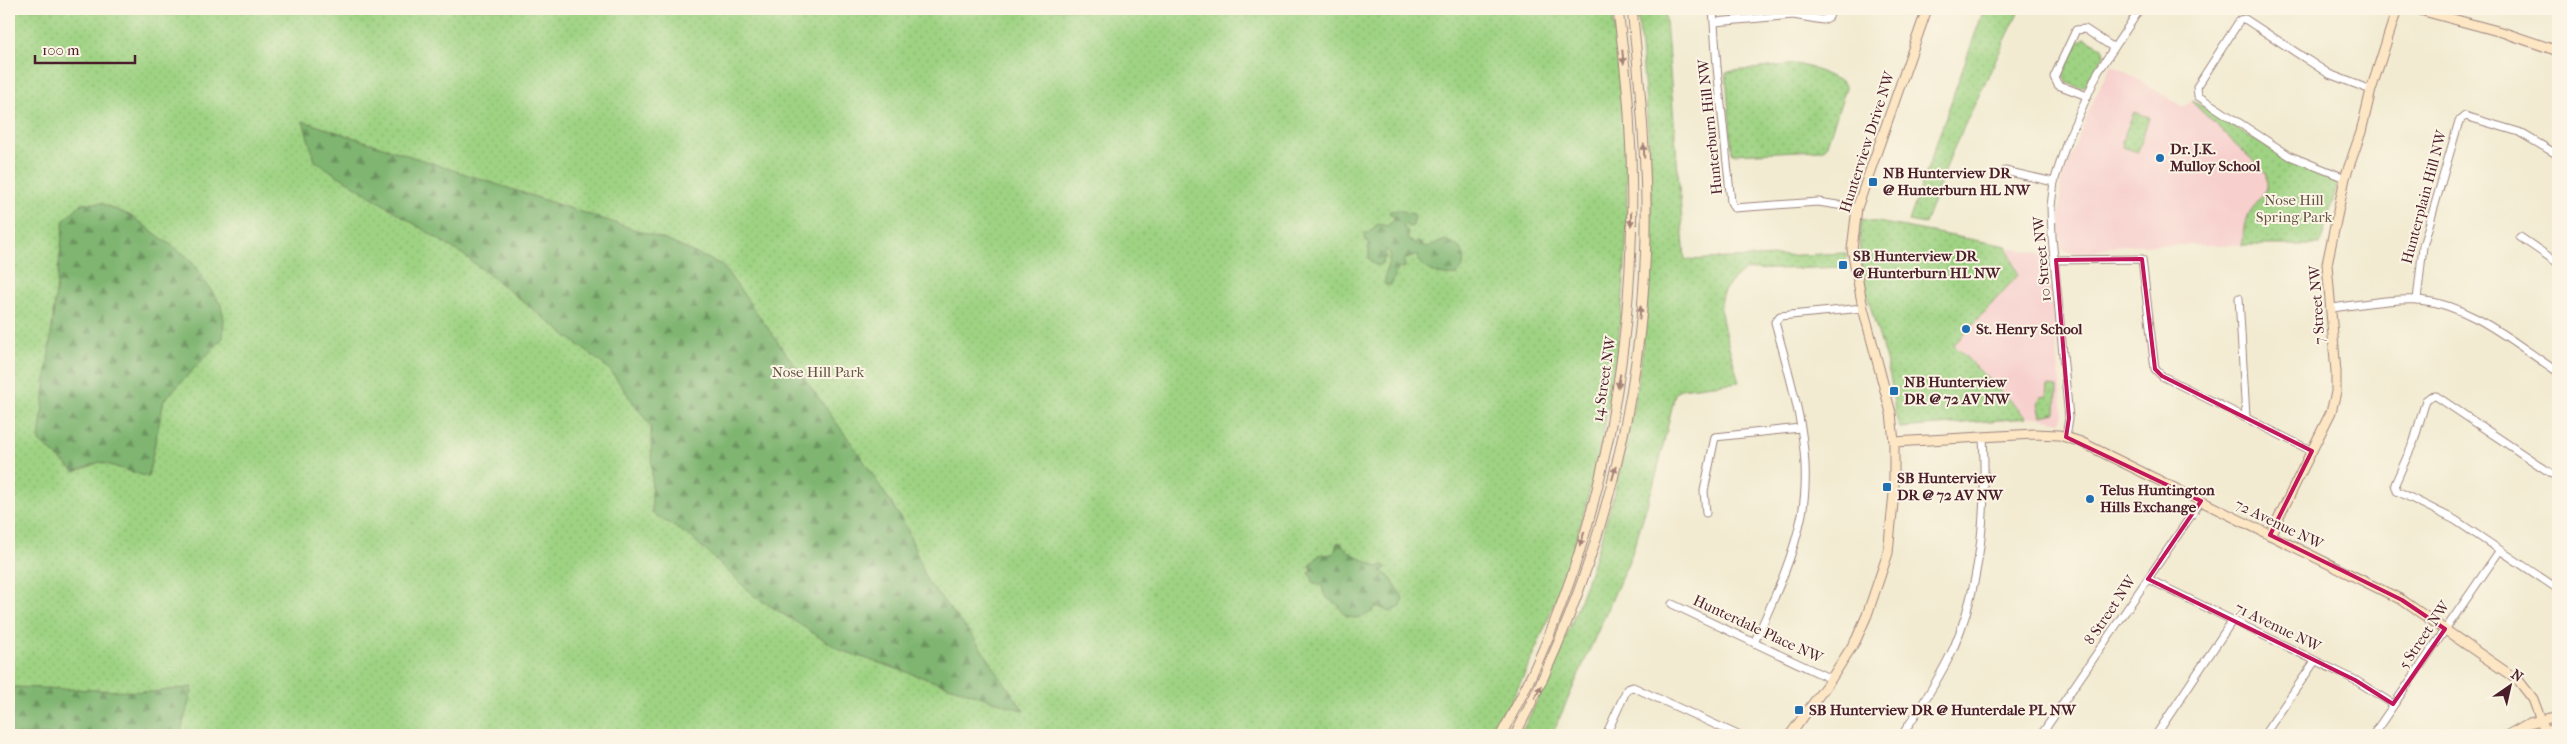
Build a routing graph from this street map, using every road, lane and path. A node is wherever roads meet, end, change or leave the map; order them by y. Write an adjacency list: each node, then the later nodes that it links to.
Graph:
1 (1618, 9): 51 (street, 14 Street NW, one-way to 51)
2 (1632, 9): 52 (street, 14 Street NW, one-way to 2)
3 (1713, 9): 9 (street, Hunterburn Hill NW)
4 (1832, 9): 9 (street)
5 (1927, 9): 18 (street, Hunterview Drive NW)
6 (2140, 9): 10 (street, 10 Street NW)
7 (2397, 9): 12 (street, 7 Street NW)
8 (2416, 9): 11 (street)
9 (1715, 22): 18 (street, Hunterburn Hill NW)
10 (2114, 48): 13 (street, 10 Street NW); 13 (street)
11 (2558, 52)
12 (2371, 90): 16 (street, 7 Street NW); 16 (street)
13 (2087, 96): 17 (street, 10 Street NW)
14 (2558, 155): 23 (street, Hunterplain Hill NW)
15 (2005, 171): 17 (street)
16 (2345, 178): 25 (street, 7 Street NW)
17 (2054, 182): 20 (street, 10 Street NW)
18 (1857, 208): 24 (street, Hunterview Drive NW)
19 (2520, 237): 21 (street)
20 (2056, 260): 27 (street); 30 (street, 10 Street NW)
21 (2558, 263)
22 (2239, 298): 27 (street)
23 (2417, 300): 25 (street); 26 (street)
24 (1863, 308): 28 (street); 31 (street, Hunterview Drive NW)
25 (2331, 308): 32 (street, 7 Street NW)
26 (2558, 372)
27 (2246, 417): 32 (street)
28 (1800, 428): 35 (street); 43 (street)
29 (1983, 437): 30 (street, 72 Avenue NW); 31 (street, 72 Avenue NW); 56 (street)
30 (2066, 437): 34 (street, 72 Avenue NW)
31 (1894, 442): 45 (street, Hunterview Drive NW)
32 (2312, 451): 36 (street, 7 Street NW)
33 (2558, 478): 37 (street)
34 (2201, 501): 36 (street, 72 Avenue NW); 38 (street, 8 Street NW)
35 (1706, 512)
36 (2270, 535): 42 (street, 72 Avenue NW)
37 (2500, 550): 39 (street); 42 (street, 5 Street NW)
38 (2148, 579): 41 (street, 71 Avenue NW); 57 (street, 8 Street NW)
39 (2558, 589)
40 (1672, 604): 43 (street, Hunterdale Place NW)
41 (2232, 621): 44 (street, 71 Avenue NW); 58 (street)
42 (2445, 629): 46 (street, 5 Street NW); 48 (street, 72 Avenue NW)
43 (1754, 643): 45 (street, Hunterdale Place NW)
44 (2315, 661): 46 (street, 71 Avenue NW); 59 (street)
45 (1831, 679): 55 (street, Hunterview Drive NW)
46 (2393, 704): 60 (street, 5 Street NW)
47 (2558, 716): 48 (street)
48 (2541, 719): 50 (street, 72 Avenue NW); 61 (street)
49 (2558, 728): 50 (street)
50 (2545, 731): 62 (street)
51 (1500, 735)
52 (1515, 735)
53 (1606, 735): 54 (street)
54 (1738, 735)
55 (1790, 735)
56 (1902, 735)
57 (2041, 735)
58 (2156, 735)
59 (2264, 735)
60 (2373, 735)
61 (2508, 735)
62 (2533, 735)

